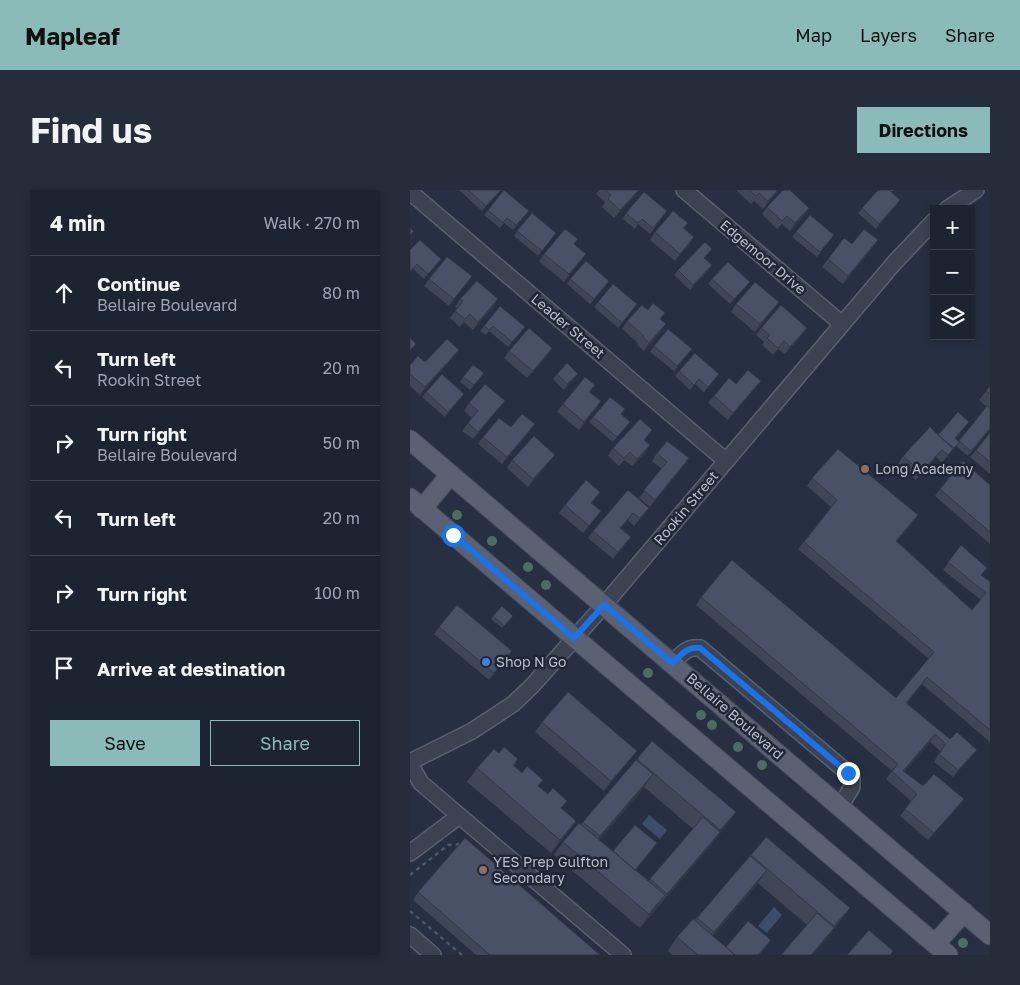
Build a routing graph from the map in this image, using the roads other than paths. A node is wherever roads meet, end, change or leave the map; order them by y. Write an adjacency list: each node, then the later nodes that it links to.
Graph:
1 (684, 190): 6 (street, Edgemoor Drive)
2 (976, 190): 4 (street)
3 (410, 192): 8 (street, Leader Street)
4 (953, 205)
5 (930, 225): 6 (street, Rookin Street)
6 (842, 324): 8 (street, Rookin Street)
7 (410, 440): 9 (main road, Bellaire Boulevard)
8 (726, 461): 11 (street, Rookin Street)
9 (450, 475): 10 (main road); 11 (main road, Bellaire Boulevard)
10 (416, 504): 12 (main road)
11 (604, 605): 12 (street, Rookin Street); 13 (main road, Bellaire Boulevard)
12 (574, 638): 14 (street, Rookin Street); 21 (main road)
13 (672, 663): 15 (main road, Bellaire Boulevard); 15 (street)
14 (410, 763): 16 (street)
15 (840, 807): 18 (main road, Bellaire Boulevard)
16 (459, 816): 17 (street); 23 (street)
17 (410, 853)
18 (964, 912): 19 (main road, Bellaire Boulevard); 21 (main road)
19 (990, 935)
20 (410, 936): 22 (street)
21 (941, 950)
22 (433, 955)
23 (624, 955)

